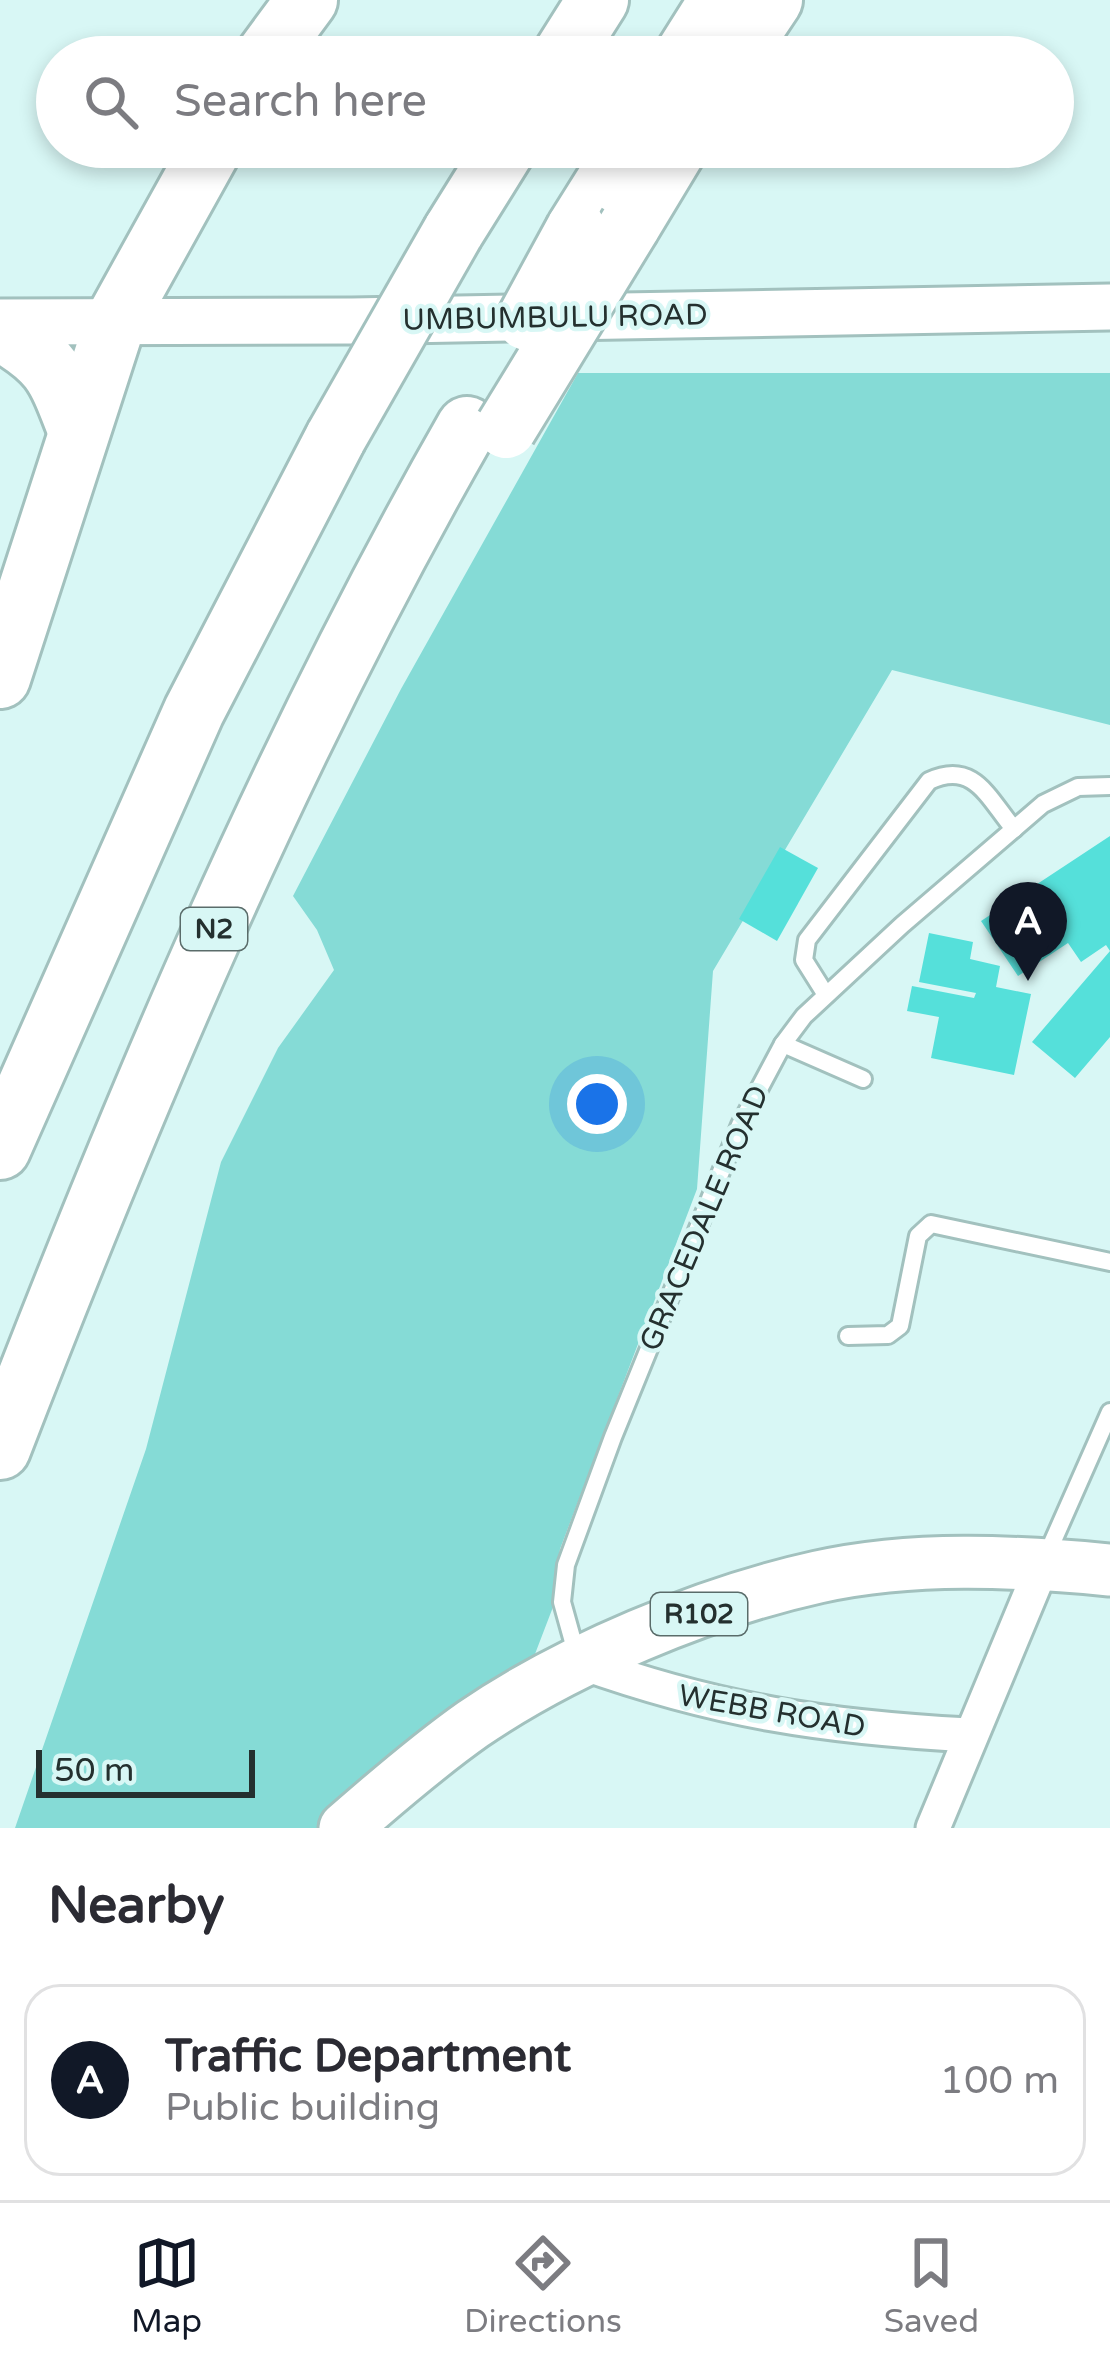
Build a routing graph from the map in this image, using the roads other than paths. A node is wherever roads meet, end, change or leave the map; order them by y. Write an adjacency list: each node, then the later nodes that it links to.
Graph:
1 (308, 0): 5 (highway)
2 (598, 0): 6 (highway)
3 (720, 0): 7 (highway)
4 (772, 0): 8 (highway)
5 (281, 36)
6 (575, 36)
7 (697, 36)
8 (748, 36)
9 (200, 168): 15 (highway)
10 (493, 168): 24 (highway, bridge)
11 (621, 168): 13 (highway, N2)
12 (658, 168): 13 (highway)
13 (603, 227): 28 (highway, N2, bridge)
14 (1110, 307): 15 (main road, UMBUMBULU ROAD)
15 (116, 320): 16 (main road, UMBUMBULU ROAD); 17 (highway)
16 (0, 326): 17 (highway)
17 (79, 432): 18 (highway)
18 (0, 678)
19 (1110, 786): 20 (lane, GRACEDALE ROAD)
20 (1014, 829): 21 (lane, GRACEDALE ROAD); 21 (lane)
21 (826, 995): 22 (lane, GRACEDALE ROAD)
22 (783, 1044): 23 (lane); 31 (lane, GRACEDALE ROAD)
23 (862, 1079)
24 (0, 1149)
25 (1110, 1262): 26 (lane)
26 (848, 1336)
27 (1110, 1412): 29 (lane)
28 (0, 1449)
29 (1043, 1564): 30 (main road, R102); 31 (main road, R102); 32 (street)
30 (1110, 1570)
31 (580, 1662): 32 (street, WEBB ROAD); 33 (main road, R102)
32 (969, 1736): 34 (street)
33 (345, 1828)
34 (933, 1828)

